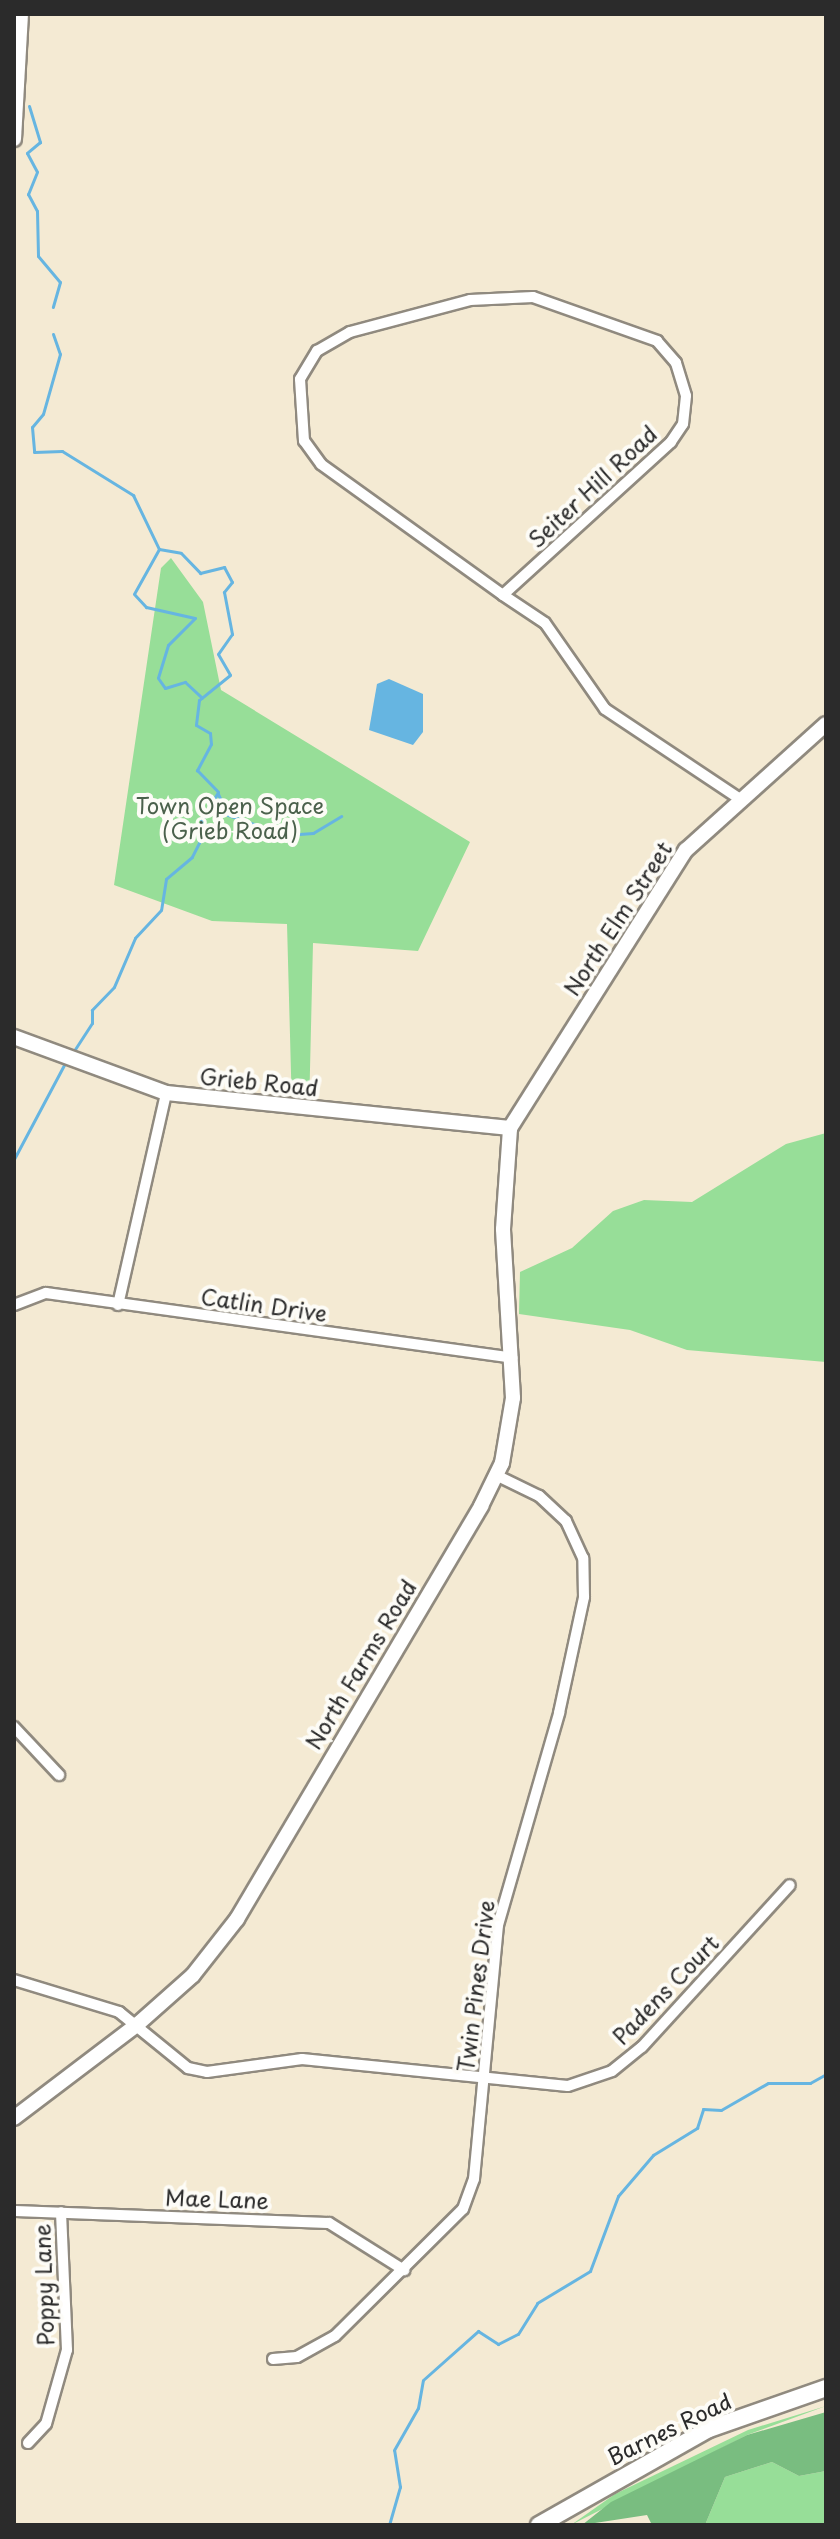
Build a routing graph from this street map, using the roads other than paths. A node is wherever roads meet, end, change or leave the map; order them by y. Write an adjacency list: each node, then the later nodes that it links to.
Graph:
1 (21, 14): 2 (main road)
2 (14, 139)
3 (503, 595): 3 (street, Seiter Hill Road); 5 (street, Seiter Hill Road)
4 (826, 724): 5 (main road, North Elm Street)
5 (737, 797): 8 (main road, North Elm Street)
6 (14, 1037): 7 (main road, Grieb Road)
7 (166, 1093): 8 (main road, Grieb Road); 10 (street)
8 (510, 1128): 11 (main road, North Farms Road)
9 (14, 1305): 10 (street, Catlin Drive)
10 (118, 1305): 11 (street, Catlin Drive)
11 (512, 1358): 12 (main road, North Farms Road)
12 (496, 1475): 17 (main road, North Farms Road); 18 (street, Twin Pines Drive)
13 (14, 1727): 14 (street)
14 (59, 1775)
15 (790, 1885): 18 (street, Padens Court)
16 (14, 1980): 17 (street)
17 (139, 2023): 18 (street, Padens Court); 19 (main road, North Farms Road)
18 (484, 2076): 22 (street, Twin Pines Drive)
19 (14, 2118)
20 (14, 2211): 21 (street, Mae Lane)
21 (61, 2212): 22 (street, Mae Lane); 25 (street, Poppy Lane)
22 (404, 2270): 23 (street, Twin Pines Drive)
23 (273, 2359)
24 (826, 2388): 26 (main road, Barnes Road)
25 (28, 2443)
26 (539, 2525)

